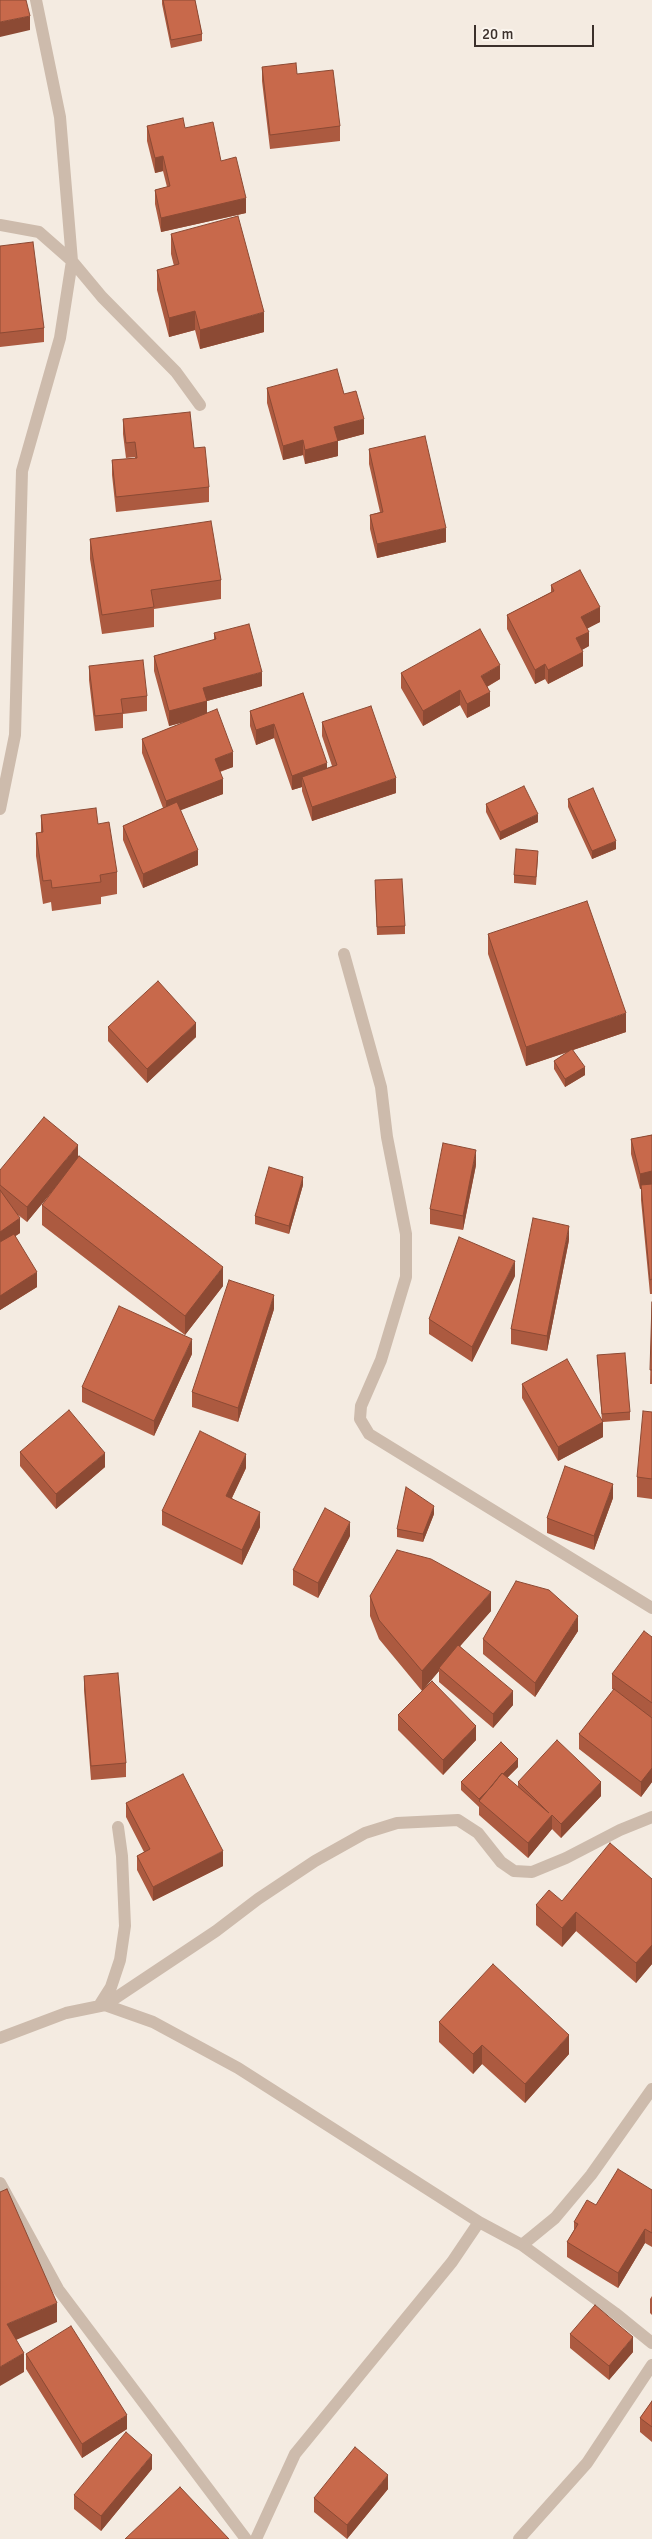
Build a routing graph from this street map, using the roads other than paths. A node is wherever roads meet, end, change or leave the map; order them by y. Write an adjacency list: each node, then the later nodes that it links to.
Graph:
1 (36, 0): 3 (street)
2 (0, 224): 3 (street)
3 (72, 261): 4 (street); 5 (street)
4 (200, 405)
5 (0, 809)
6 (344, 954): 7 (street)
7 (652, 1608)
8 (652, 1818): 10 (street)
9 (118, 1827): 10 (street)
10 (102, 2006): 11 (street); 14 (street)
11 (0, 2038)
12 (652, 2089): 15 (street)
13 (0, 2183): 18 (street)
14 (480, 2222): 15 (street); 19 (street)
15 (522, 2245): 16 (street)
16 (652, 2343)
17 (652, 2365): 20 (street)
18 (246, 2539)
19 (256, 2539)
20 (519, 2539)

